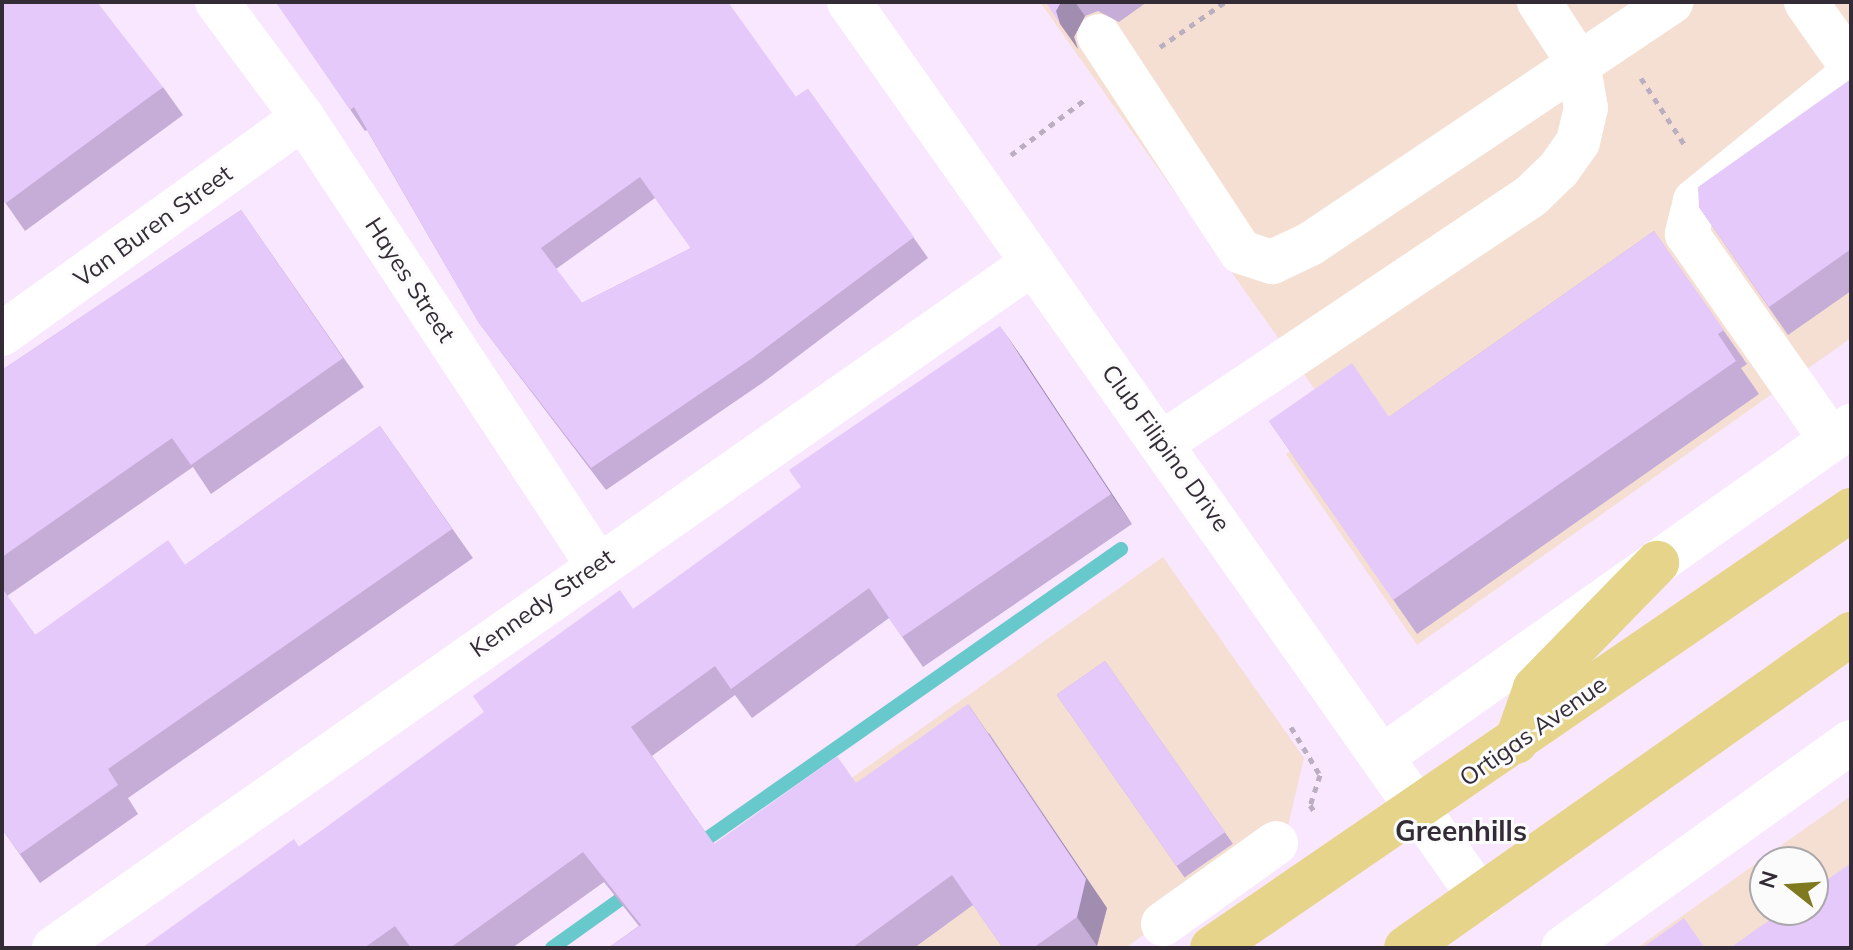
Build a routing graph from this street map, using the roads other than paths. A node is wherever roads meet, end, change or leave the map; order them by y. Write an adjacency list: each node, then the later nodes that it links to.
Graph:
1 (217, 2): 8 (street, Hayes Street)
2 (849, 2): 9 (street, Club Filipino Drive)
3 (1539, 2): 7 (street)
4 (1671, 2): 7 (street)
5 (1806, 2): 11 (street)
6 (1099, 36): 7 (street)
7 (1578, 62): 12 (street)
8 (303, 118): 10 (street, Van Buren Street); 15 (street, Hayes Street)
9 (1033, 263): 12 (street, Club Filipino Drive); 15 (street, Kennedy Street)
10 (2, 334)
11 (1841, 433): 14 (street)
12 (1162, 443): 19 (street, Club Filipino Drive)
13 (1851, 510): 17 (main road, Ortigas Avenue)
14 (1657, 563): 17 (main road); 19 (street)
15 (597, 564): 24 (street, Kennedy Street)
16 (1851, 634): 22 (main road)
17 (1516, 742): 20 (main road, Ortigas Avenue)
18 (1851, 742): 27 (street)
19 (1383, 756): 20 (street, Club Filipino Drive)
20 (1420, 809): 22 (street, Club Filipino Drive); 25 (main road, Ortigas Avenue)
21 (1276, 843): 23 (street)
22 (1480, 897): 26 (main road)
23 (1163, 924)
24 (54, 948)
25 (1212, 948)
26 (1406, 948)
27 (1563, 948)

